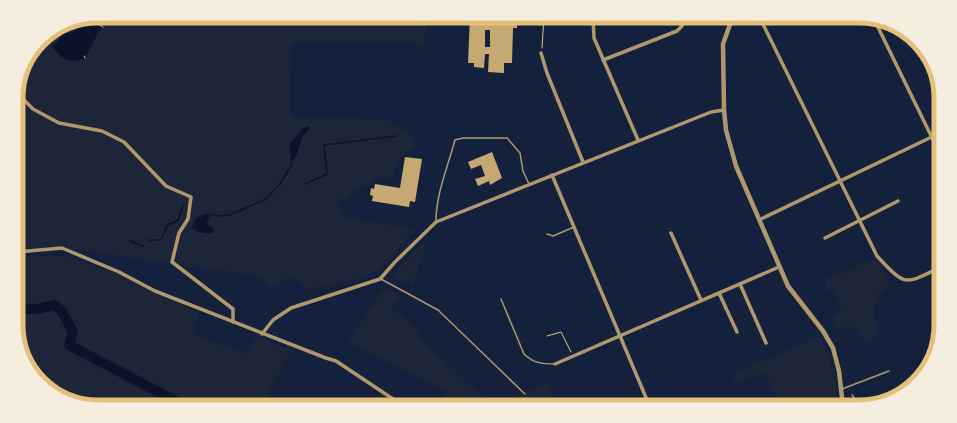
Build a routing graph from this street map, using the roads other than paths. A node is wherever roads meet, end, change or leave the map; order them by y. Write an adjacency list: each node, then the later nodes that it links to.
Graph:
1 (593, 23): 7 (street)
2 (683, 23): 7 (street)
3 (731, 23): 9 (street)
4 (762, 23): 16 (street)
5 (877, 26): 11 (street)
6 (541, 53): 14 (street)
7 (603, 60): 12 (street)
8 (23, 99): 34 (street)
9 (724, 110): 12 (street); 19 (street)
10 (934, 136): 11 (street)
11 (931, 137): 13 (street); 16 (street)
12 (638, 140): 14 (street)
13 (934, 143)
14 (583, 162): 15 (street)
15 (552, 175): 17 (street); 22 (street)
16 (841, 181): 19 (street); 20 (street)
17 (529, 184): 21 (street); 21 (lane)
18 (898, 202): 20 (street)
19 (762, 219): 27 (street)
20 (860, 220): 25 (street); 28 (street)
21 (436, 222): 29 (street)
22 (574, 227): 24 (lane); 37 (street)
23 (671, 233): 33 (street)
24 (547, 234)
25 (825, 238)
26 (23, 251): 34 (street)
27 (779, 267): 30 (street); 41 (street)
28 (934, 270)
29 (380, 279): 36 (street); 42 (lane)
30 (740, 284): 31 (street); 38 (street)
31 (719, 293): 33 (street); 35 (street)
32 (501, 299): 39 (lane)
33 (701, 300): 37 (street)
34 (233, 322): 36 (street)
35 (737, 332)
36 (262, 334): 44 (street)
37 (620, 336): 39 (street); 45 (street)
38 (766, 344)
39 (555, 364)
40 (889, 371): 41 (lane)
41 (842, 389): 46 (street)
42 (526, 394)
43 (852, 395): 47 (lane)
44 (394, 400)
45 (647, 400)
46 (843, 400)
47 (856, 400)

